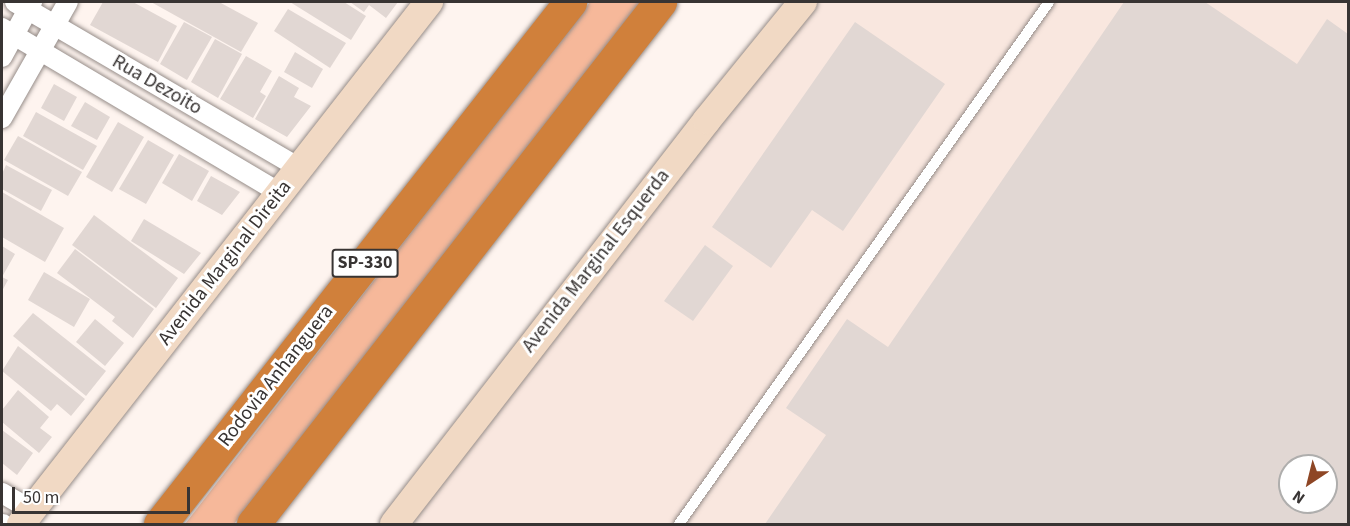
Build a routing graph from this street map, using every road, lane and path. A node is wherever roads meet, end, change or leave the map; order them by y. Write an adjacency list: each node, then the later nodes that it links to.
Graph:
1 (68, 2): 8 (street)
2 (429, 2): 13 (main road, Avenida Marginal Direita)
3 (570, 2): 17 (highway, Rodovia Anhanguera / SP-330)
4 (660, 2): 18 (highway)
5 (803, 2): 19 (main road, Avenida Marginal Esquerda)
6 (1049, 2): 20 (lane)
7 (25, 4): 8 (street, Rua Dezoito); 9 (street)
8 (55, 25): 10 (street); 13 (street, Rua Dezoito)
9 (8, 32): 10 (street, Rua Dezoito); 11 (street)
10 (40, 51): 12 (street); 14 (street, Rua Dezoito)
11 (2, 57)
12 (2, 118)
13 (298, 168): 14 (main road, Avenida Marginal Direita)
14 (280, 193): 16 (main road, Avenida Marginal Direita)
15 (2, 493): 16 (street)
16 (26, 517)
17 (160, 525)
18 (253, 525)
19 (394, 525)
20 (679, 525)

